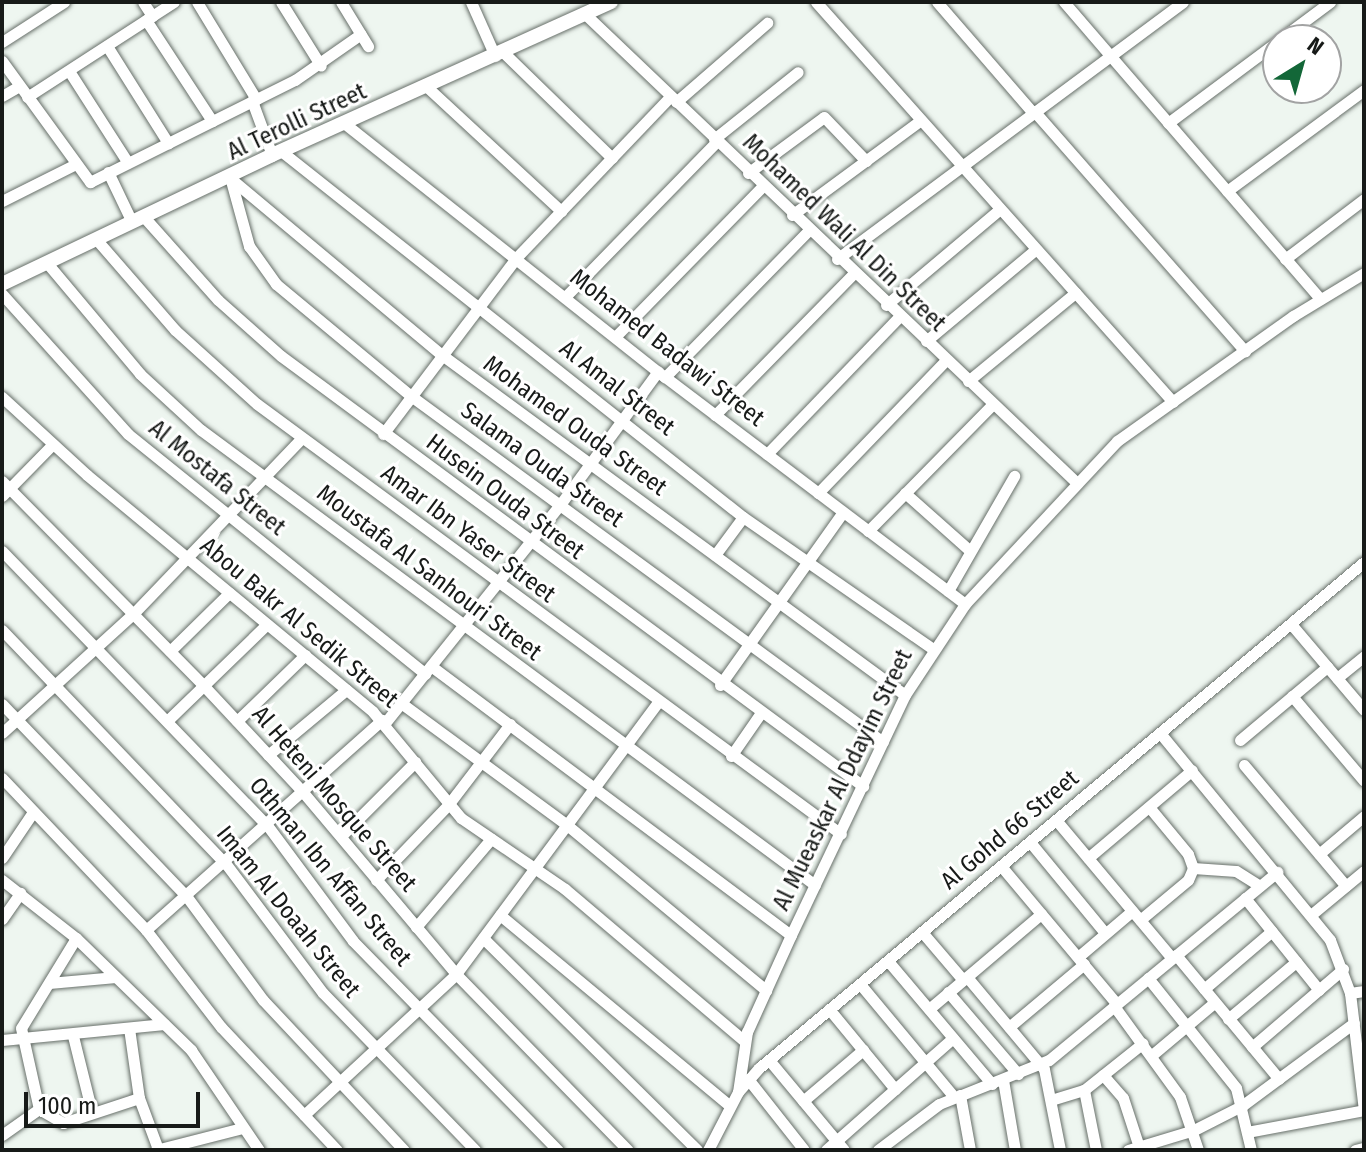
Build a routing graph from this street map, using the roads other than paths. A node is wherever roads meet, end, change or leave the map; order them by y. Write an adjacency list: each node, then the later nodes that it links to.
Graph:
1 (64, 2): 19 (street)
2 (143, 2): 15 (street)
3 (174, 2): 15 (street)
4 (197, 2): 34 (street)
5 (281, 2): 26 (street)
6 (341, 2): 18 (street)
7 (471, 2): 23 (street)
8 (611, 2): 14 (street, Al Terolli Street)
9 (816, 2): 37 (street)
10 (937, 2): 36 (street)
11 (1064, 2): 24 (street)
12 (1330, 2): 17 (street)
13 (1180, 3): 24 (street)
14 (584, 13): 23 (street, Al Terolli Street); 35 (street, Mohamed Wali Al Din Street)
15 (149, 18): 20 (street); 38 (street)
16 (767, 23): 35 (street)
17 (1300, 24)
18 (361, 34): 21 (street); 26 (street)
19 (2, 42)
20 (107, 46): 27 (street); 42 (street)
21 (368, 46)
22 (1262, 53): 40 (street)
23 (499, 54): 30 (street, Al Terolli Street); 44 (street)
24 (1109, 54): 36 (street); 40 (street)
25 (2, 61): 29 (street)
26 (321, 66): 34 (street)
27 (69, 71): 33 (street); 46 (street)
28 (798, 72): 41 (street)
29 (19, 86): 32 (street); 33 (street)
30 (427, 87): 39 (street, Al Terolli Street); 57 (street)
31 (1364, 90): 53 (street)
32 (2, 96)
33 (27, 97): 47 (street)
34 (254, 100): 38 (street); 43 (street)
35 (673, 100): 41 (street, Mohamed Wali Al Din Street); 44 (street)
36 (1033, 112): 48 (street); 79 (street)
37 (921, 120): 45 (street); 48 (street)
38 (212, 121): 42 (street)
39 (344, 123): 43 (street, Al Terolli Street); 63 (street, Mohamed Badawi Street)
40 (1168, 123): 53 (street)
41 (715, 140): 50 (street, Mohamed Wali Al Din Street); 72 (street)
42 (168, 143): 46 (street)
43 (276, 153): 51 (street, Al Terolli Street); 75 (street, Al Amal Street)
44 (612, 158): 57 (street)
45 (866, 161): 50 (street); 58 (street)
46 (128, 163): 49 (street)
47 (74, 165): 49 (street); 55 (street)
48 (961, 165): 56 (street); 64 (street)
49 (108, 172): 59 (street, Husein Ouda Street)
50 (748, 173): 52 (street, Mohamed Wali Al Din Street)
51 (230, 177): 59 (street, Al Terolli Street); 80 (street, Mohamed Ouda Street); 84 (street, Salama Ouda Street)
52 (762, 187): 58 (street, Mohamed Wali Al Din Street); 77 (street)
53 (1227, 191): 65 (street)
54 (1364, 199): 65 (street)
55 (2, 201)
56 (1000, 209): 62 (street); 74 (street)
57 (561, 211): 63 (street)
58 (792, 215): 60 (street, Mohamed Wali Al Din Street)
59 (138, 219): 61 (street, Al Terolli Street); 90 (street, Husein Ouda Street)
60 (808, 231): 64 (street, Mohamed Wali Al Din Street); 82 (street)
61 (96, 239): 66 (street, Al Terolli Street); 91 (street, Amar Ibn Yaser Street)
62 (1035, 250): 70 (street); 78 (street)
63 (516, 258): 72 (street, Mohamed Badawi Street); 75 (street)
64 (837, 259): 68 (street, Mohamed Wali Al Din Street)
65 (1285, 259): 73 (street)
66 (47, 263): 69 (street, Al Terolli Street); 96 (street, Moustafa Al Sanhouri Street)
67 (1364, 273): 73 (street, Al Mueaskar Al Ddayim Street)
68 (853, 274): 74 (street, Mohamed Wali Al Din Street); 88 (street)
69 (2, 284)
70 (1075, 293): 83 (street); 86 (street)
71 (2, 294): 103 (street, Al Mostafa Street)
72 (565, 297): 77 (street, Mohamed Badawi Street)
73 (1320, 299): 79 (street, Al Mueaskar Al Ddayim Street)
74 (886, 305): 76 (street, Mohamed Wali Al Din Street)
75 (478, 307): 80 (street); 89 (street, Al Amal Street)
76 (899, 317): 78 (street, Mohamed Wali Al Din Street); 93 (street)
77 (615, 337): 82 (street, Mohamed Badawi Street)
78 (926, 341): 81 (street, Mohamed Wali Al Din Street)
79 (1245, 351): 86 (street, Al Mueaskar Al Ddayim Street)
80 (442, 355): 84 (street); 94 (street, Mohamed Ouda Street)
81 (946, 360): 83 (street, Mohamed Wali Al Din Street); 99 (street)
82 (662, 374): 88 (street, Mohamed Badawi Street); 89 (street)
83 (968, 381): 87 (street, Mohamed Wali Al Din Street)
84 (411, 396): 90 (street); 101 (street, Salama Ouda Street)
85 (2, 397): 92 (street, Abou Bakr Al Sedik Street)
86 (1173, 402): 97 (street, Al Mueaskar Al Ddayim Street)
87 (993, 404): 97 (street, Mohamed Wali Al Din Street); 100 (street)
88 (715, 415): 93 (street, Mohamed Badawi Street)
89 (621, 420): 94 (street); 104 (street, Al Amal Street)
90 (383, 434): 106 (street, Husein Ouda Street)
91 (302, 438): 96 (street); 113 (street, Amar Ibn Yaser Street)
92 (52, 445): 98 (street); 110 (street, Abou Bakr Al Sedik Street)
93 (767, 454): 99 (street, Mohamed Badawi Street)
94 (589, 464): 101 (street); 109 (street, Mohamed Ouda Street)
95 (1014, 476): 107 (street)
96 (264, 477): 103 (street); 121 (street, Moustafa Al Sanhouri Street)
97 (1076, 482): 117 (street, Al Mueaskar Al Ddayim Street)
98 (5, 488): 118 (street, Al Heteni Mosque Street)
99 (818, 493): 102 (street, Mohamed Badawi Street)
100 (905, 493): 105 (street); 107 (street)
101 (559, 506): 106 (street); 123 (street, Salama Ouda Street)
102 (843, 512): 105 (street, Mohamed Badawi Street); 111 (street)
103 (226, 516): 110 (street); 130 (street, Al Mostafa Street)
104 (743, 517): 109 (street); 111 (street, Al Amal Street)
105 (868, 531): 114 (street, Mohamed Badawi Street)
106 (529, 543): 113 (street); 133 (street, Husein Ouda Street)
107 (968, 549): 114 (street)
108 (2, 551): 124 (street, Othman Ibn Affan Street)
109 (715, 555): 116 (street, Mohamed Ouda Street)
110 (186, 557): 115 (street, Abou Bakr Al Sedik Street); 118 (street)
111 (808, 561): 116 (street); 125 (street, Al Amal Street)
112 (1364, 562): 120 (street, Al Gohd 66 Street)
113 (497, 583): 121 (street); 139 (street, Amar Ibn Yaser Street)
114 (948, 591): 117 (street, Mohamed Badawi Street)
115 (229, 593): 119 (street, Abou Bakr Al Sedik Street); 126 (street)
116 (779, 602): 123 (street); 136 (street, Mohamed Ouda Street)
117 (965, 604): 125 (street, Al Mueaskar Al Ddayim Street)
118 (133, 614): 124 (street); 126 (street, Al Heteni Mosque Street)
119 (267, 624): 127 (street, Abou Bakr Al Sedik Street); 134 (street)
120 (1291, 624): 129 (street); 149 (street, Al Gohd 66 Street)
121 (463, 626): 130 (street); 152 (street, Moustafa Al Sanhouri Street)
122 (2, 630): 132 (street, Imam Al Doaah Street)
123 (749, 644): 133 (street); 151 (street, Salama Ouda Street)
124 (95, 648): 132 (street); 144 (street, Othman Ibn Affan Street)
125 (933, 649): 136 (street, Al Mueaskar Al Ddayim Street)
126 (170, 651): 134 (street, Al Heteni Mosque Street)
127 (305, 655): 135 (street, Abou Bakr Al Sedik Street); 145 (street)
128 (1364, 656): 131 (street)
129 (1327, 667): 131 (street); 137 (street)
130 (428, 670): 138 (street); 147 (street, Al Mostafa Street)
131 (1337, 678): 141 (street)
132 (54, 685): 143 (street); 178 (street, Imam Al Doaah Street)
133 (720, 685): 142 (street, Husein Ouda Street)
134 (204, 686): 144 (street); 145 (street, Al Heteni Mosque Street)
135 (346, 690): 146 (street, Abou Bakr Al Sedik Street); 153 (street)
136 (905, 695): 151 (street, Al Mueaskar Al Ddayim Street)
137 (1292, 696): 150 (street); 160 (street)
138 (401, 703): 146 (street); 156 (street)
139 (657, 703): 152 (street); 154 (street, Amar Ibn Yaser Street)
140 (2, 704): 143 (street)
141 (1364, 710)
142 (760, 714): 154 (street); 161 (street, Husein Ouda Street)
143 (16, 718): 148 (street); 190 (street)
144 (167, 721): 169 (street, Othman Ibn Affan Street)
145 (237, 721): 153 (street, Al Heteni Mosque Street)
146 (384, 722): 155 (street, Abou Bakr Al Sedik Street); 163 (street)
147 (510, 724): 156 (street); 162 (street, Al Mostafa Street)
148 (2, 733)
149 (1160, 733): 158 (street); 168 (street, Al Gohd 66 Street)
150 (1240, 740)
151 (883, 742): 161 (street, Al Mueaskar Al Ddayim Street)
152 (626, 746): 162 (street); 186 (street, Moustafa Al Sanhouri Street)
153 (268, 755): 163 (street, Al Heteni Mosque Street)
154 (731, 756): 171 (street, Amar Ibn Yaser Street)
155 (415, 762): 164 (street, Abou Bakr Al Sedik Street); 172 (street)
156 (479, 765): 164 (street); 170 (street)
157 (1244, 765): 175 (street)
158 (1192, 770): 165 (street); 183 (street)
159 (2, 778): 166 (street)
160 (1364, 781)
161 (863, 786): 171 (street, Al Mueaskar Al Ddayim Street)
162 (595, 787): 170 (street); 202 (street, Al Mostafa Street)
163 (302, 791): 169 (street); 172 (street, Al Heteni Mosque Street)
164 (448, 805): 173 (street, Abou Bakr Al Sedik Street); 185 (street)
165 (1149, 807): 177 (street); 181 (street)
166 (33, 812): 176 (street); 198 (street)
167 (1364, 816): 175 (street)
168 (1056, 820): 174 (street, Al Gohd 66 Street); 177 (street)
169 (267, 825): 178 (street); 226 (street, Othman Ibn Affan Street)
170 (567, 825): 180 (street); 217 (street)
171 (841, 834): 186 (street, Al Mueaskar Al Ddayim Street)
172 (341, 836): 185 (street, Al Heteni Mosque Street)
173 (491, 839): 180 (street, Abou Bakr Al Sedik Street); 197 (street)
174 (1030, 842): 179 (street, Al Gohd 66 Street); 201 (street)
175 (1319, 854): 188 (street)
176 (2, 858)
177 (1088, 858): 195 (street)
178 (226, 864): 190 (street); 240 (street, Imam Al Doaah Street)
179 (1001, 866): 192 (street); 200 (street, Al Gohd 66 Street)
180 (536, 867): 194 (street); 236 (street, Abou Bakr Al Sedik Street)
181 (1193, 868): 187 (street); 195 (street)
182 (1364, 871): 188 (street)
183 (1277, 872): 187 (street); 193 (street)
184 (2, 880): 189 (street)
185 (376, 880): 197 (street, Al Heteni Mosque Street)
186 (815, 885): 202 (street, Al Mueaskar Al Ddayim Street)
187 (1260, 886): 191 (street)
188 (1346, 886): 193 (street)
189 (20, 893): 196 (street); 203 (street)
190 (187, 897): 198 (street); 251 (street)
191 (1245, 898): 199 (street); 205 (street)
192 (1041, 914): 206 (street); 213 (street)
193 (1312, 914): 209 (street)
194 (500, 915): 204 (street); 260 (street)
195 (1136, 916): 201 (street); 205 (street)
196 (2, 919)
197 (416, 927): 210 (street, Al Heteni Mosque Street)
198 (146, 930): 264 (street)
199 (1272, 931): 208 (street); 216 (street)
200 (922, 932): 207 (street, Al Gohd 66 Street); 213 (street)
201 (1105, 933): 206 (street)
202 (791, 935): 217 (street, Al Mueaskar Al Ddayim Street)
203 (76, 938): 211 (street); 214 (street)
204 (483, 938): 210 (street); 278 (street)
205 (1174, 957): 212 (street); 216 (street)
206 (1081, 960): 223 (street); 231 (street)
207 (888, 961): 215 (street, Al Gohd 66 Street); 225 (street)
208 (1296, 962): 218 (street); 227 (street)
209 (1343, 969): 218 (street); 221 (street)
210 (456, 974): 226 (street); 277 (street, Al Heteni Mosque Street)
211 (116, 977): 214 (street); 229 (street)
212 (1148, 978): 223 (street); 230 (street)
213 (965, 979): 220 (street); 231 (street)
214 (49, 983): 237 (street)
215 (860, 984): 224 (street, Al Gohd 66 Street); 244 (street)
216 (1204, 989): 222 (street)
217 (766, 990): 236 (street, Al Mueaskar Al Ddayim Street)
218 (1319, 990): 239 (street)
219 (1364, 991): 221 (street)
220 (948, 992): 225 (street); 246 (street)
221 (1350, 993): 228 (street)
222 (1215, 1002): 227 (street); 230 (street)
223 (1116, 1005): 238 (street); 245 (street)
224 (829, 1009): 241 (street); 243 (street, Al Gohd 66 Street)
225 (929, 1009): 234 (street)
226 (419, 1010): 240 (street); 276 (street, Othman Ibn Affan Street)
227 (1228, 1019): 239 (street)
228 (1354, 1023): 249 (street); 262 (street)
229 (164, 1024): 232 (street); 265 (street)
230 (1187, 1025): 242 (street); 259 (street)
231 (1009, 1027): 245 (street)
232 (129, 1028): 233 (street); 256 (street)
233 (73, 1036): 237 (street); 263 (street)
234 (953, 1038): 244 (street); 250 (street)
235 (2, 1040): 237 (street)
236 (744, 1041): 254 (street, Al Mueaskar Al Ddayim Street)
237 (21, 1042): 261 (street)
238 (1143, 1043): 242 (street); 247 (street)
239 (1252, 1047): 249 (street)
240 (376, 1049): 251 (street); 275 (street, Imam Al Doaah Street)
241 (863, 1050): 252 (street); 258 (street)
242 (1152, 1055): 266 (street)
243 (769, 1060): 248 (street, Al Gohd 66 Street); 258 (street)
244 (925, 1062): 252 (street); 255 (street)
245 (1041, 1065): 246 (street); 257 (street)
246 (1018, 1074): 250 (street)
247 (1103, 1075): 253 (street); 271 (street)
248 (748, 1079): 254 (street, Al Gohd 66 Street); 280 (street)
249 (1279, 1079): 259 (street)
250 (997, 1082): 255 (street); 284 (street)
251 (340, 1083): 264 (street); 274 (street)
252 (895, 1089): 269 (street)
253 (1084, 1090): 257 (street); 286 (street)
254 (738, 1092): 260 (street, Al Gohd 66 Street)
255 (957, 1096): 282 (street); 283 (street)
256 (139, 1098): 263 (street); 270 (street)
257 (1051, 1100): 285 (street)
258 (803, 1101): 269 (street)
259 (1243, 1105): 266 (street); 267 (street)
260 (730, 1106): 279 (street, Al Gohd 66 Street)
261 (39, 1109): 263 (street); 268 (street)
262 (1364, 1110): 267 (street)
263 (92, 1113)
264 (304, 1115): 273 (street)
265 (242, 1128): 270 (street); 272 (street)
266 (1194, 1130): 271 (street); 287 (street)
267 (1247, 1132): 288 (street)
268 (2, 1135)
269 (840, 1145): 281 (street)
270 (163, 1148)
271 (1134, 1148)
272 (259, 1150)
273 (337, 1150)
274 (404, 1150)
275 (475, 1150)
276 (558, 1150)
277 (628, 1150)
278 (697, 1150)
279 (708, 1150)
280 (804, 1150)
281 (826, 1150)
282 (878, 1150)
283 (970, 1150)
284 (1015, 1150)
285 (1060, 1150)
286 (1096, 1150)
287 (1198, 1150)
288 (1251, 1150)

